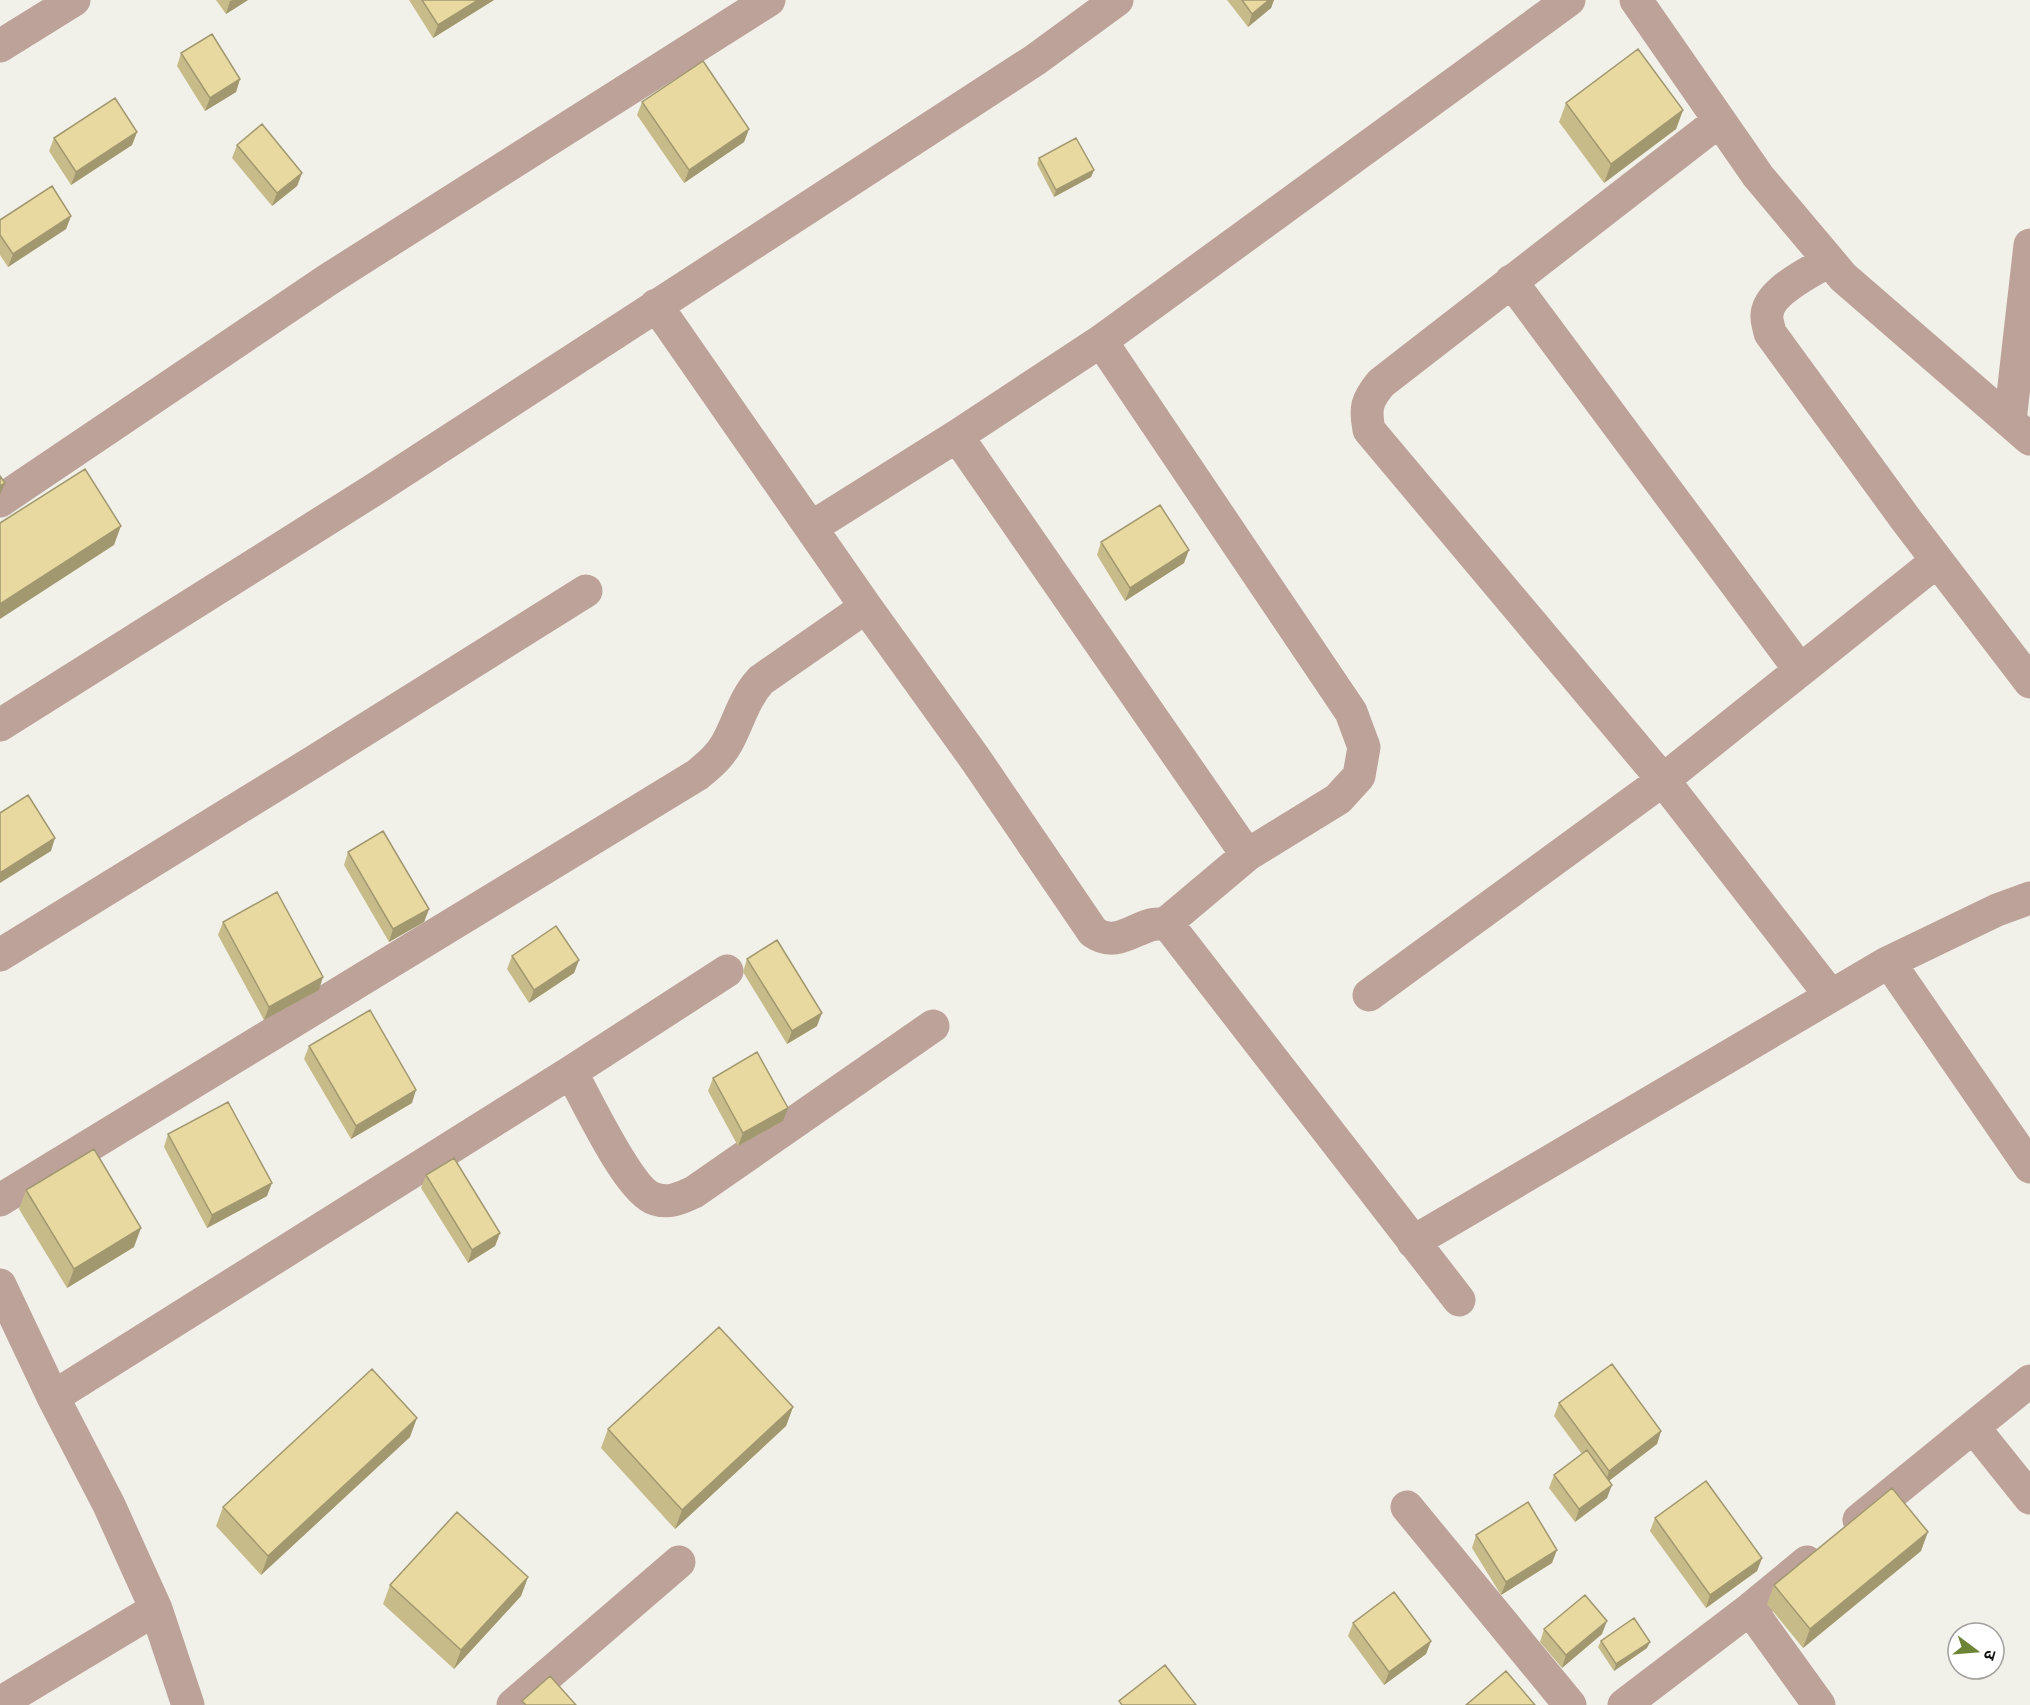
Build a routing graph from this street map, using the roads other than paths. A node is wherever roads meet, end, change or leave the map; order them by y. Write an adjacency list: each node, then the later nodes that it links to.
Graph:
1 (74, 0): 6 (street)
2 (769, 0): 15 (street)
3 (1117, 0): 11 (street)
4 (1569, 0): 12 (street)
5 (1636, 0): 7 (street)
6 (0, 46)
7 (1719, 121): 9 (street); 10 (street)
8 (2030, 245): 13 (street)
9 (1828, 261): 13 (street); 17 (street)
10 (1511, 281): 20 (street); 23 (street)
11 (656, 305): 16 (street); 22 (street)
12 (1101, 341): 14 (street); 24 (street)
13 (2020, 430)
14 (957, 436): 16 (street); 24 (street)
15 (0, 501)
16 (812, 527): 19 (street)
17 (1938, 561): 20 (street); 21 (street)
18 (586, 591): 27 (street)
19 (866, 607): 26 (street); 35 (street)
20 (1800, 670): 23 (street)
21 (2030, 682)
22 (0, 725)
23 (1663, 780): 30 (street); 31 (street)
24 (1246, 855): 26 (street)
25 (2030, 898): 28 (street)
26 (1164, 924): 36 (street)
27 (0, 955)
28 (1889, 962): 31 (street); 34 (street)
29 (727, 971): 33 (street)
30 (1369, 995)
31 (1831, 996): 36 (street)
32 (933, 1026): 33 (street)
33 (571, 1072): 40 (street)
34 (2030, 1167)
35 (0, 1200)
36 (1413, 1242): 38 (street)
37 (0, 1285): 40 (street)
38 (1460, 1300)
39 (2030, 1382): 41 (street)
40 (53, 1397): 45 (street)
41 (1974, 1428): 42 (street); 46 (street)
42 (2030, 1498)
43 (1407, 1507): 50 (street)
44 (679, 1562): 49 (street)
45 (156, 1609): 47 (street); 48 (street)
46 (1750, 1609): 51 (street); 52 (street)
47 (0, 1703)
48 (188, 1705)
49 (513, 1705)
50 (1570, 1705)
51 (1624, 1705)
52 (1819, 1705)

